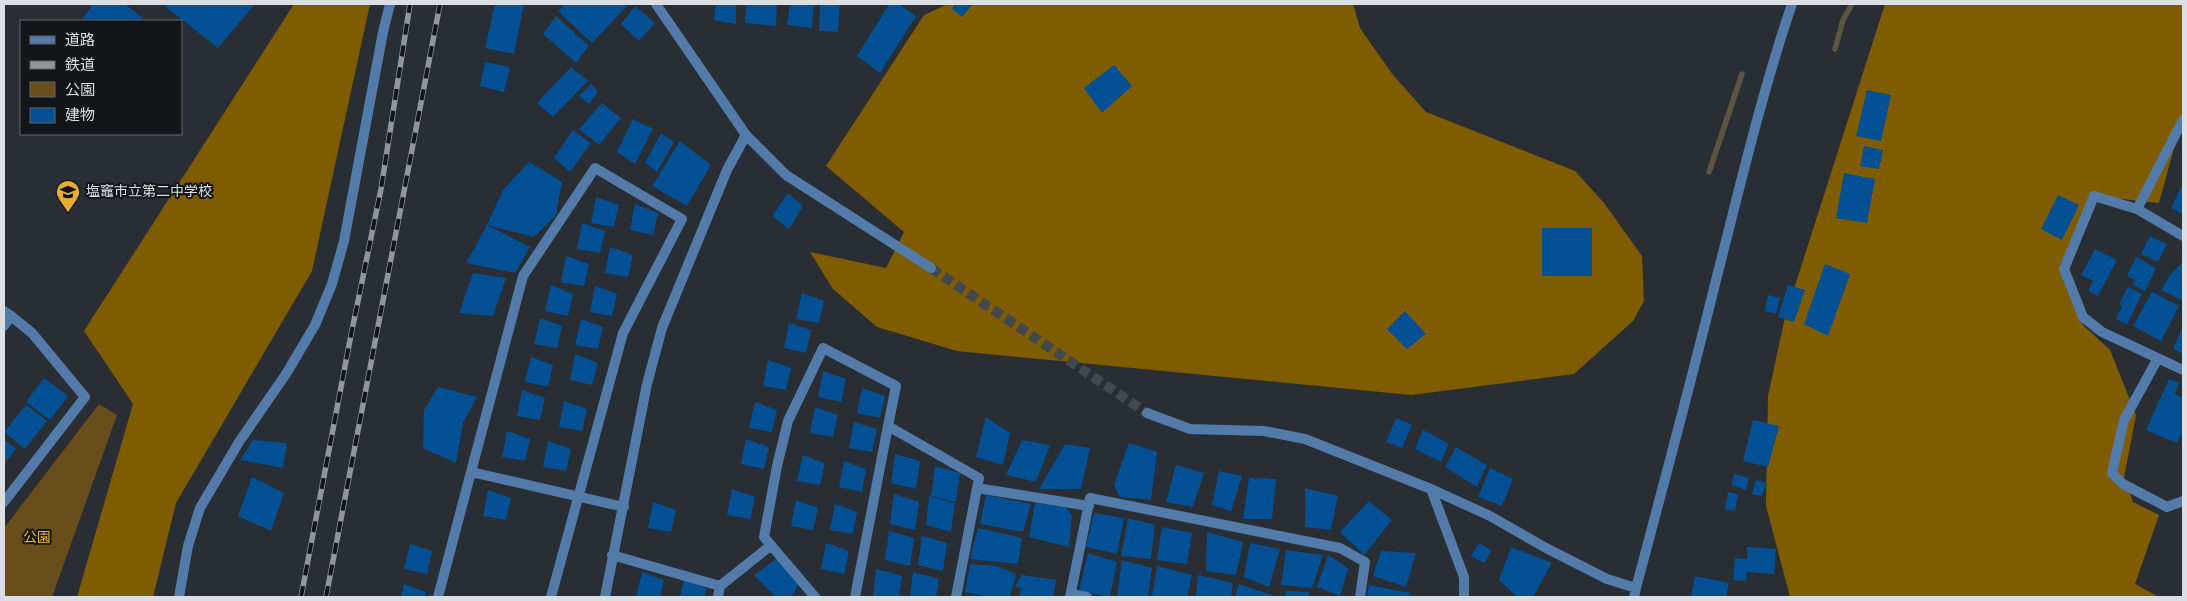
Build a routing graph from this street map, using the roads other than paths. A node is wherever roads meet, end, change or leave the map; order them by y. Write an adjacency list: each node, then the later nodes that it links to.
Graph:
1 (390, 4): 28 (street)
2 (656, 4): 5 (street)
3 (1792, 4): 26 (street)
4 (2183, 120): 6 (street)
5 (746, 134): 8 (street); 22 (street)
6 (2137, 209): 7 (street); 11 (street)
7 (2183, 236)
8 (931, 268)
9 (7, 314): 10 (street); 20 (street)
10 (4, 326)
11 (2157, 360): 12 (street); 19 (street)
12 (2183, 370)
13 (1147, 413): 17 (street)
14 (888, 426): 16 (street); 23 (street); 34 (street)
15 (471, 472): 18 (street); 18 (street); 29 (street)
16 (977, 488): 21 (street); 35 (street)
17 (1432, 489): 26 (street); 38 (street)
18 (578, 495): 22 (street); 30 (street)
19 (2183, 501)
20 (4, 502)
21 (1088, 506): 27 (street); 37 (street)
22 (624, 507): 24 (street)
23 (770, 546): 25 (street); 33 (street)
24 (612, 555): 25 (street); 31 (street)
25 (720, 586): 32 (street)
26 (1635, 593)
27 (1071, 595): 36 (street)
28 (179, 597)
29 (438, 597)
30 (551, 597)
31 (604, 597)
32 (718, 597)
33 (815, 597)
34 (855, 597)
35 (956, 597)
36 (1087, 597)
37 (1360, 597)
38 (1464, 597)

